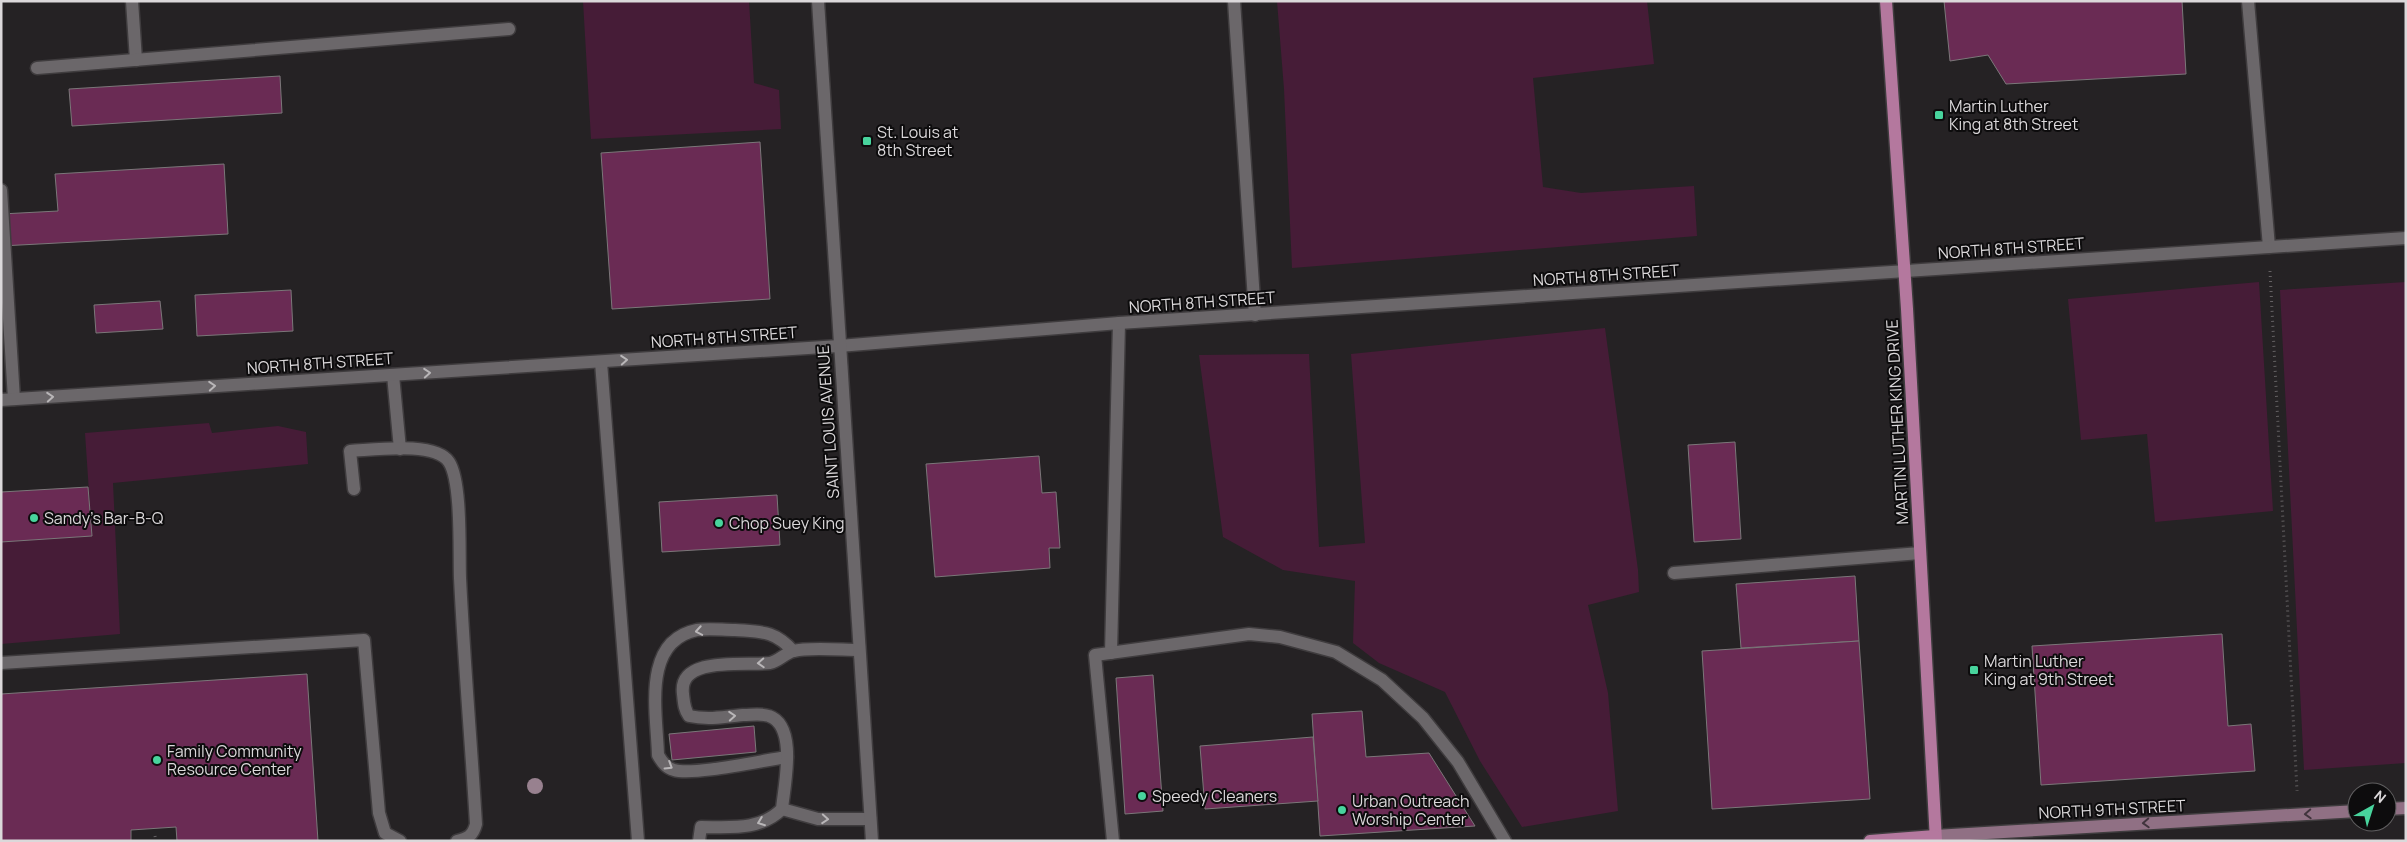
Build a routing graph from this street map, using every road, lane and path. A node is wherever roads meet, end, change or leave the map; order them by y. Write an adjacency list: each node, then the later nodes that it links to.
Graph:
1 (132, 1): 7 (street)
2 (818, 1): 15 (street, SAINT LOUIS AVENUE)
3 (1234, 1): 13 (street)
4 (1886, 1): 12 (main road, MARTIN LUTHER KING DRIVE)
5 (2248, 1): 11 (street)
6 (509, 29): 7 (street)
7 (136, 60): 8 (street)
8 (37, 68)
9 (1, 190): 18 (street)
10 (2406, 238): 11 (street, NORTH 8TH STREET)
11 (2269, 247): 12 (street, NORTH 8TH STREET); 30 (path)
12 (1905, 271): 13 (street, NORTH 8TH STREET); 21 (main road, MARTIN LUTHER KING DRIVE)
13 (1255, 315): 14 (street, NORTH 8TH STREET)
14 (1119, 323): 15 (street, NORTH 8TH STREET); 25 (street)
15 (840, 346): 16 (street, NORTH 8TH STREET, one-way to 15); 23 (street, SAINT LOUIS AVENUE)
16 (601, 362): 17 (street, NORTH 8TH STREET, one-way to 16); 35 (street)
17 (393, 375): 18 (street, NORTH 8TH STREET, one-way to 17); 19 (street)
18 (8, 399)
19 (400, 448): 20 (street); 34 (street)
20 (354, 489)
21 (1920, 553): 22 (street); 32 (main road, MARTIN LUTHER KING DRIVE)
22 (1674, 573)
23 (859, 650): 24 (street); 31 (street, SAINT LOUIS AVENUE)
24 (793, 651): 27 (street, one-way to 27); 27 (street, one-way to 27)
25 (1111, 653): 38 (street); 39 (street)
26 (1, 663): 33 (street)
27 (787, 757): 28 (street)
28 (782, 809): 31 (street, one-way to 31); 36 (street, one-way to 36)
29 (2347, 812): 30 (main road, NORTH 9TH STREET, one-way to 30)
30 (2298, 815): 32 (main road, NORTH 9TH STREET, one-way to 32)
31 (870, 819): 37 (street, SAINT LOUIS AVENUE)
32 (1935, 838): 40 (main road, NORTH 9TH STREET)
33 (400, 841)
34 (457, 841)
35 (638, 841)
36 (699, 841)
37 (872, 841)
38 (1112, 841)
39 (1505, 841)
40 (1870, 841)

